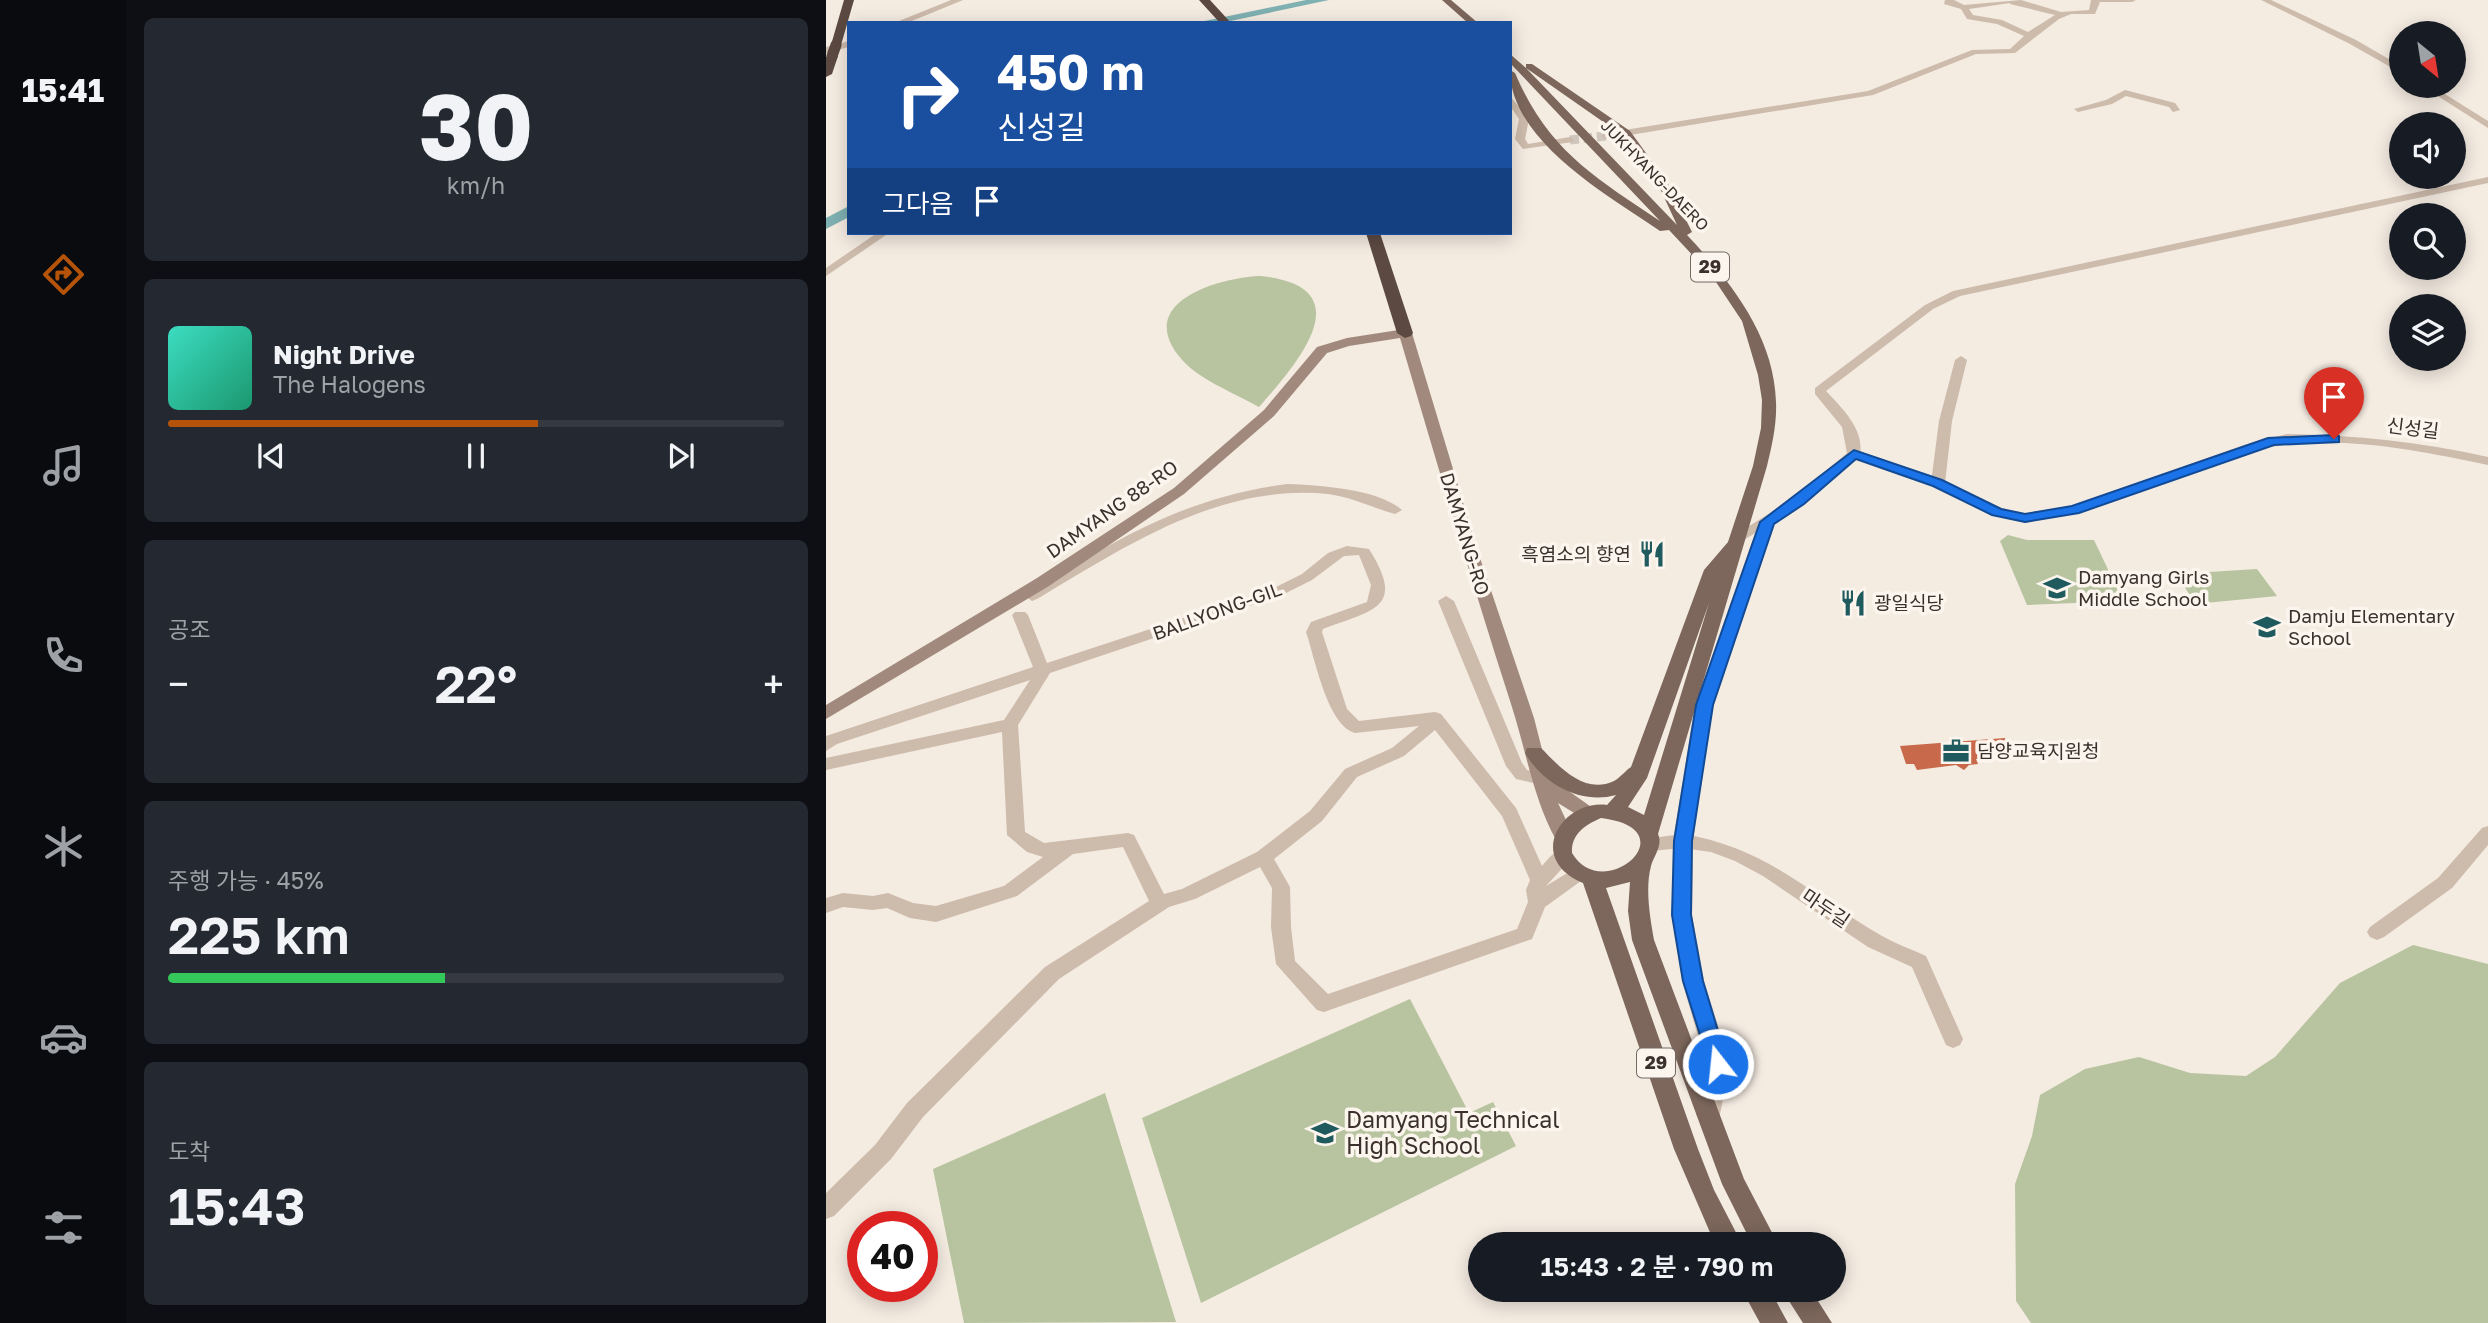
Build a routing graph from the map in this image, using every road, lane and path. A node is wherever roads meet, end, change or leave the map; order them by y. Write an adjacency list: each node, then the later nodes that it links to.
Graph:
1 (838, 0): 18 (highway)
2 (849, 0): 18 (highway)
3 (959, 0): 14 (street)
4 (1447, 0): 16 (main road)
5 (1950, 0): 12 (street)
6 (1993, 0): 11 (street)
7 (2096, 0): 8 (street); 13 (street)
8 (2133, 0)
9 (2266, 0): 21 (street)
10 (1206, 2): 15 (highway)
11 (2012, 2): 12 (street); 13 (street)
12 (1964, 7): 17 (street)
13 (2060, 15): 17 (street)
14 (903, 21)
15 (1224, 21)
16 (1472, 21)
17 (2028, 34): 29 (street)
18 (830, 48): 22 (highway)
19 (1512, 56): 29 (main road)
20 (1512, 57): 36 (main road, JUKHYANG-DAERO / 29)
21 (2389, 63)
22 (826, 74)
23 (1512, 78): 32 (main road)
24 (2445, 98): 28 (street)
25 (1512, 102): 32 (street)
26 (2078, 109): 27 (street)
27 (2176, 110)
28 (2488, 125)
29 (1626, 133): 30 (street); 36 (main road)
30 (1606, 135)
31 (1570, 141): 32 (street)
32 (1548, 144): 36 (main road)
33 (2488, 180): 40 (street)
34 (881, 235): 37 (street)
35 (1374, 235): 38 (highway, DAMYANG-RO)
36 (1696, 251): 45 (main road, JUKHYANG-DAERO / 29)
37 (826, 273)
38 (1405, 333): 48 (main road, DAMYANG 88-RO); 54 (main road, DAMYANG-RO)
39 (1961, 360): 42 (street)
40 (1854, 454): 42 (street, 신성길); 44 (street)
41 (2488, 461): 42 (street, 신성길)
42 (1938, 483)
43 (1395, 510): 48 (street)
44 (1767, 522): 45 (street); 63 (street)
45 (1737, 538): 55 (main road, JUKHYANG-DAERO / 29); 62 (main road, JUKHYANG-DAERO / 29)
46 (1446, 601): 57 (street)
47 (1020, 615): 49 (street)
48 (914, 662): 50 (main road, DAMYANG 88-RO)
49 (1043, 672): 51 (street, BALLYONG-GIL); 52 (street); 53 (street, BALLYONG-GIL)
50 (826, 713)
51 (1437, 720): 66 (street); 69 (street)
52 (1010, 725): 56 (street); 64 (street)
53 (826, 745)
54 (1534, 753): 55 (main road); 57 (main road, DAMYANG-RO)
55 (1647, 755): 58 (main road, JUKHYANG-DAERO / 29)
56 (826, 764)
57 (1543, 781): 59 (main road); 61 (main road, DAMYANG-RO)
58 (1613, 811): 59 (main road); 62 (main road)
59 (1587, 814): 61 (main road)
60 (2488, 833): 73 (street)
61 (1563, 835): 65 (main road)
62 (1650, 838): 63 (street, 마두길); 67 (main road)
63 (1683, 841): 74 (street, 마두길); 75 (street)
64 (1069, 847): 71 (street); 72 (street)
65 (1563, 856): 68 (main road); 69 (street)
66 (1263, 858): 70 (street); 71 (street)
67 (1641, 866): 68 (main road); 75 (main road, 29)
68 (1586, 875): 70 (street); 77 (main road, 29)
69 (1539, 880): 70 (street)
70 (1536, 902)
71 (1160, 904): 76 (street)
72 (826, 906)
73 (2376, 932)
74 (1953, 1039)
75 (1708, 1114): 78 (main road, 29)
76 (826, 1208)
77 (1722, 1232)
78 (1759, 1232)
79 (1762, 1302): 81 (main road)
80 (1804, 1302): 82 (main road)
81 (1775, 1323)
82 (1819, 1323)

